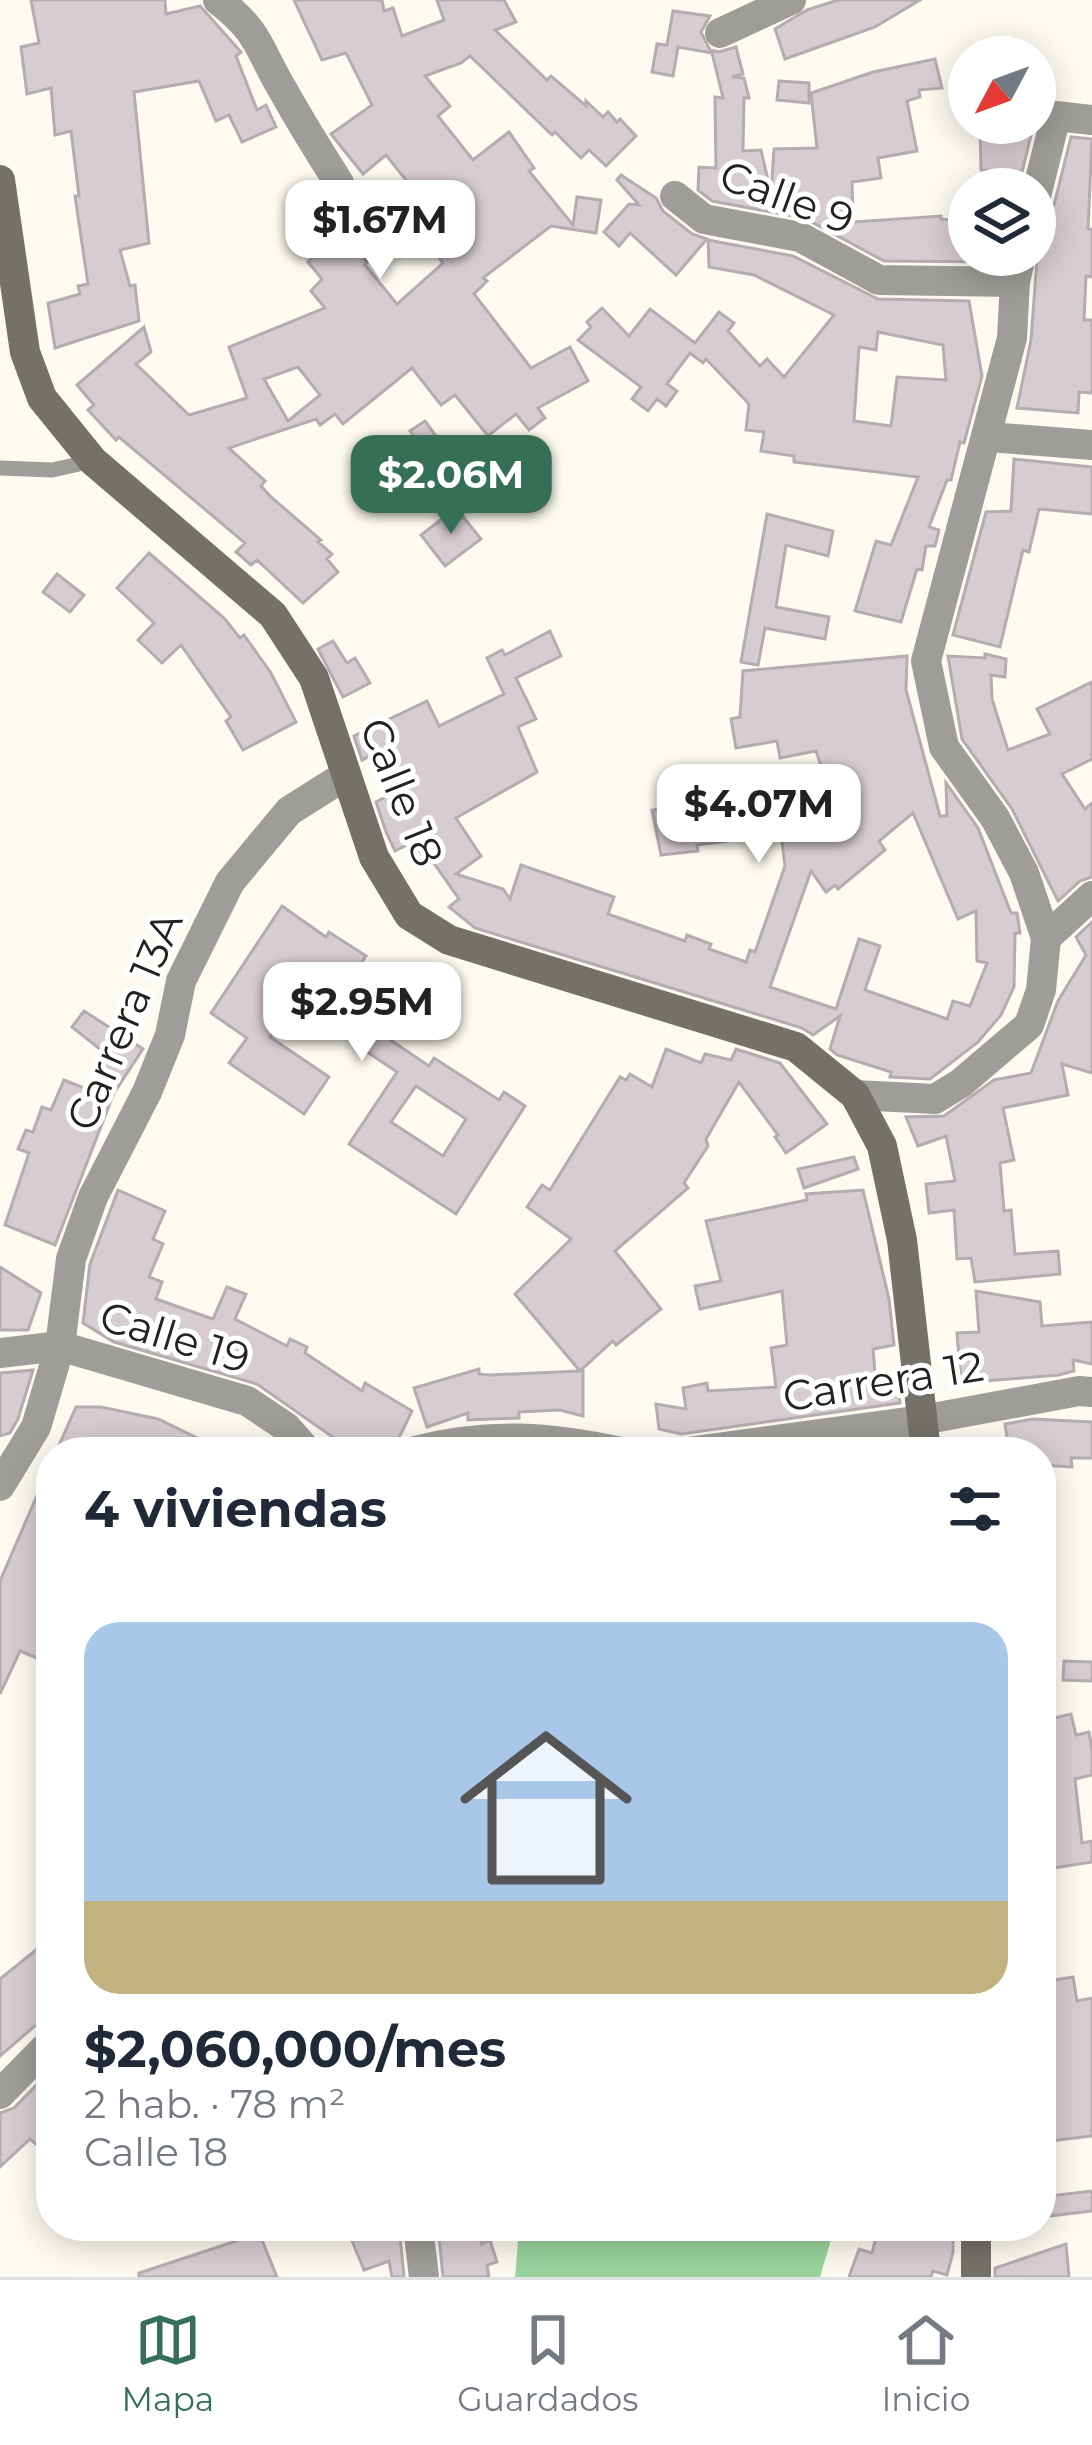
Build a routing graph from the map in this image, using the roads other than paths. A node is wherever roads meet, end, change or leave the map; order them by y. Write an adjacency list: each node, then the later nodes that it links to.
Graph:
1 (218, 0): 7 (street)
2 (791, 0): 3 (street)
3 (720, 33)
4 (1092, 120): 5 (street)
5 (1043, 168)
6 (0, 180): 9 (main road, Calle 18)
7 (339, 183)
8 (675, 196): 10 (street, Calle 9)
9 (6, 265): 14 (main road, Calle 18)
10 (948, 274)
11 (1017, 276): 12 (street)
12 (988, 436): 13 (street); 18 (street)
13 (1092, 446)
14 (93, 461): 15 (lane); 16 (main road, Calle 18)
15 (0, 468)
16 (346, 776): 19 (main road, Calle 18); 20 (street, Carrera 13A)
17 (1092, 896): 18 (street)
18 (1046, 938): 19 (street)
19 (855, 1095): 23 (main road, Calle 18)
20 (60, 1346): 21 (street, Calle 19); 24 (street, Calle 19); 27 (street, Carrera 13A)
21 (0, 1353)
22 (1092, 1392): 23 (street, Carrera 12)
23 (922, 1420): 25 (street, Carrera 12); 26 (main road, Calle 18)
24 (295, 1437)
25 (797, 1437)
26 (924, 1437)
27 (0, 1486)
28 (36, 2057): 29 (street)
29 (0, 2093)
30 (420, 2241): 32 (street)
31 (976, 2241): 33 (main road)
32 (424, 2277)
33 (976, 2277)

